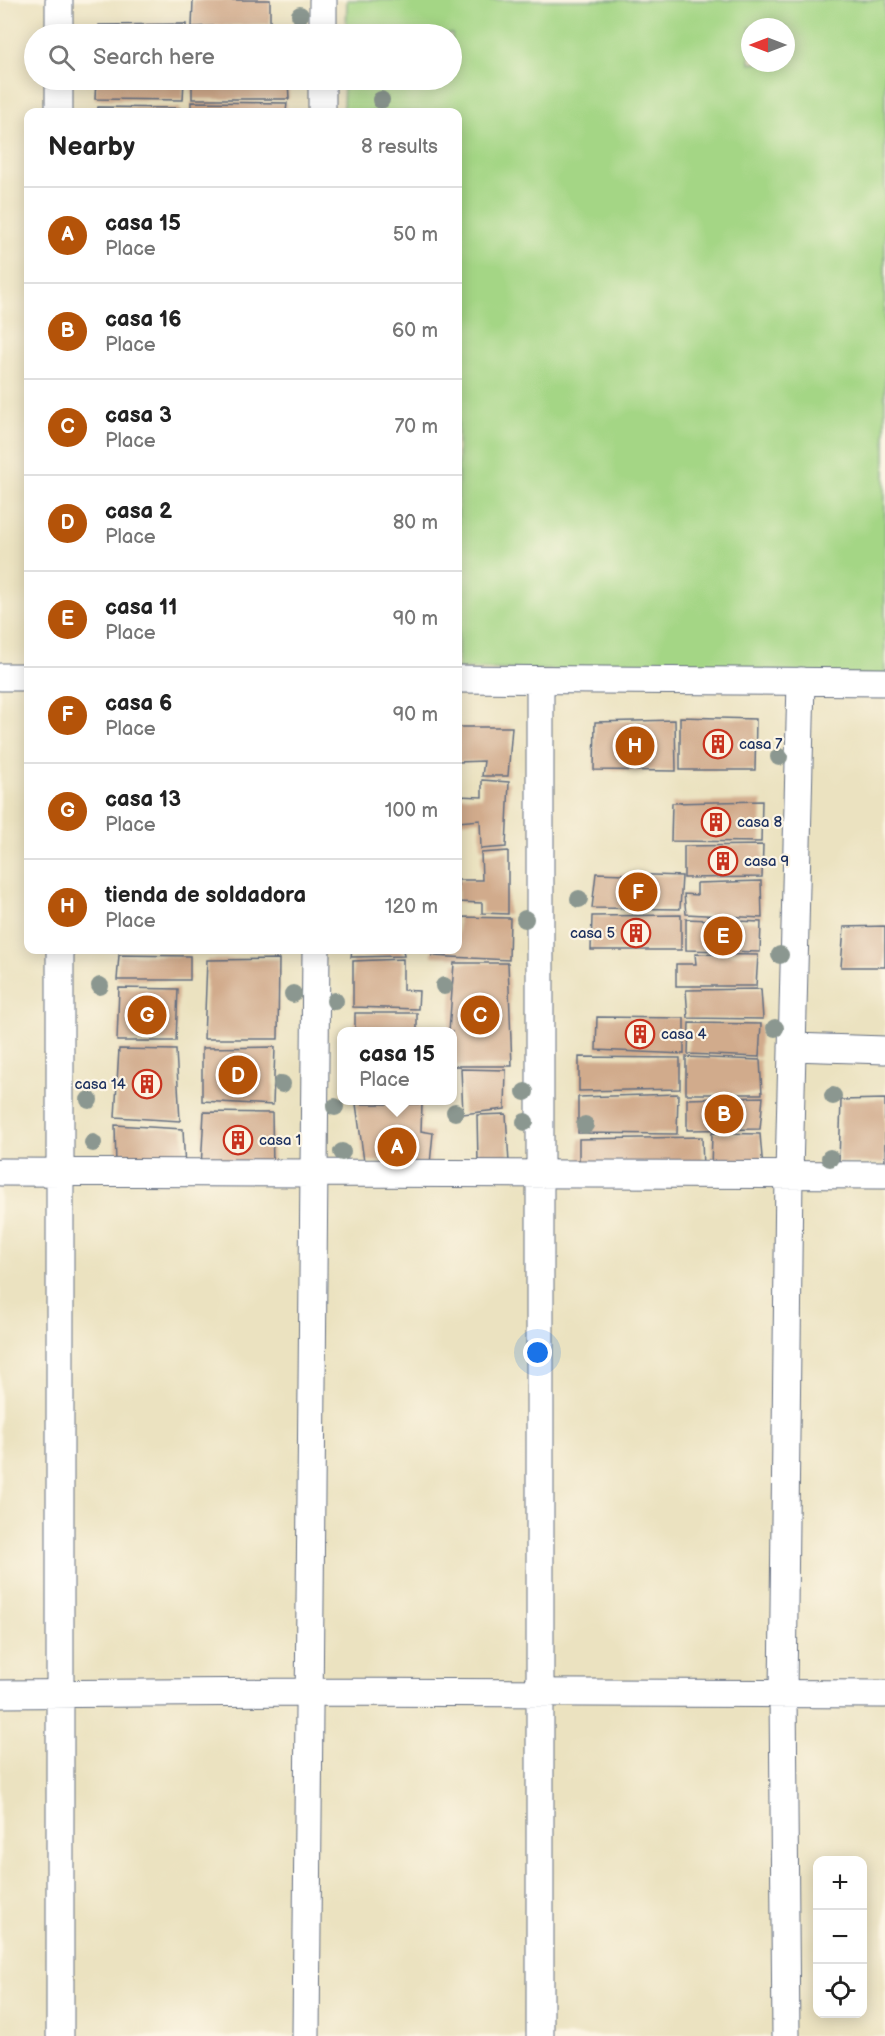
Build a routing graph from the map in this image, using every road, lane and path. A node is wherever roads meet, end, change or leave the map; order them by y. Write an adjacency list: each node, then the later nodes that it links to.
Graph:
1 (59, 0): 3 (street)
2 (323, 0): 4 (street)
3 (59, 24)
4 (323, 24)
5 (59, 90): 7 (street)
6 (322, 90): 8 (street)
7 (59, 108)
8 (322, 108)
9 (0, 677): 10 (street)
10 (24, 677)
11 (462, 679): 12 (street)
12 (540, 680): 13 (street); 22 (street)
13 (801, 681): 14 (street); 17 (street)
14 (885, 682)
15 (60, 954): 20 (street)
16 (316, 954): 21 (street)
17 (792, 1047): 18 (street); 23 (street)
18 (885, 1050)
19 (0, 1172): 20 (street)
20 (60, 1172): 21 (street); 27 (street)
21 (314, 1172): 22 (street); 25 (street)
22 (540, 1174): 23 (street); 28 (street)
23 (789, 1174): 24 (street); 29 (street)
24 (885, 1175)
25 (309, 1692): 27 (street); 28 (street); 32 (street)
26 (0, 1694): 27 (street)
27 (60, 1694): 31 (street)
28 (540, 1694): 29 (street); 33 (street)
29 (783, 1694): 30 (street); 34 (street)
30 (885, 1694)
31 (60, 2036)
32 (306, 2036)
33 (540, 2036)
34 (786, 2036)

